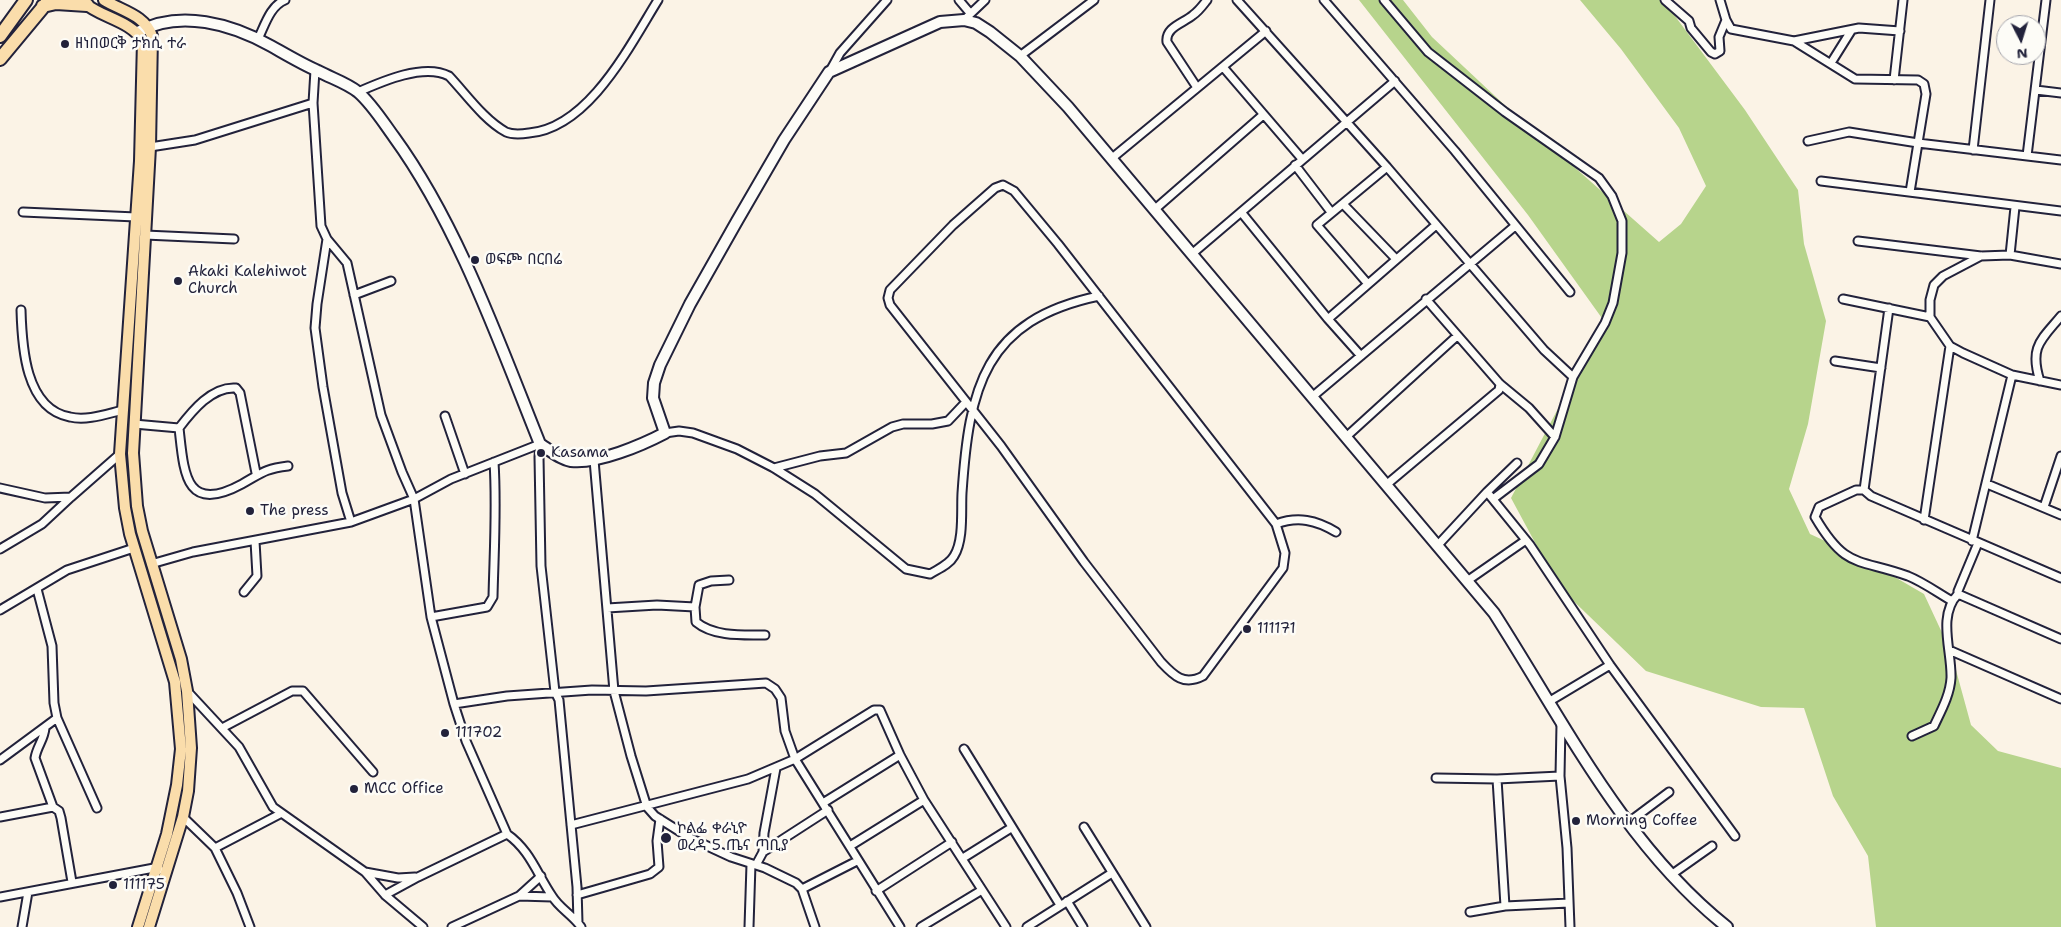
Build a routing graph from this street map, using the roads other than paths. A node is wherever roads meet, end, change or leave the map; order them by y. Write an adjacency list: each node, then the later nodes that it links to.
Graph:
1 (26, 0): 27 (highway)
2 (104, 0): 22 (main road)
3 (285, 0): 28 (street)
4 (658, 0): 40 (street)
5 (888, 0): 35 (street)
6 (959, 0): 20 (street)
7 (985, 0): 20 (street)
8 (1094, 0): 30 (street)
9 (1207, 0): 38 (street)
10 (1237, 0): 24 (street)
11 (1324, 0): 37 (street)
12 (1384, 0): 95 (street)
13 (1665, 0): 21 (street)
14 (1720, 0): 21 (street)
15 (1903, 0): 23 (street)
16 (1990, 0): 48 (street)
17 (2046, 0): 39 (street)
18 (46, 3): 19 (highway); 31 (highway)
19 (84, 3): 25 (main road)
20 (967, 16): 30 (street); 35 (street)
21 (1726, 20): 29 (street)
22 (149, 26): 25 (street); 28 (street); 47 (main road)
23 (1900, 30): 26 (street); 36 (street)
24 (1266, 31): 33 (street); 44 (street)
25 (138, 32): 64 (main road)
26 (1851, 32): 29 (street); 32 (street)
27 (0, 36)
28 (258, 39): 34 (street)
29 (1794, 41): 32 (street)
30 (1020, 56): 50 (street)
31 (0, 59)
32 (1831, 63): 36 (street)
33 (1223, 67): 38 (street); 43 (street)
34 (315, 70): 40 (street); 42 (street)
35 (829, 72): 106 (street)
36 (1894, 80): 46 (street)
37 (1395, 81): 44 (street); 66 (street)
38 (1196, 86): 50 (street)
39 (2036, 90): 41 (street); 49 (street)
40 (358, 92): 109 (street)
41 (2061, 93)
42 (313, 103): 47 (street); 69 (street)
43 (1263, 115): 51 (street); 59 (street)
44 (1346, 122): 51 (street); 54 (street)
45 (1808, 141): 46 (street)
46 (1918, 143): 48 (street); 56 (street)
47 (150, 147): 67 (main road)
48 (1973, 150): 49 (street)
49 (2027, 156): 52 (street)
50 (1111, 159): 59 (street)
51 (1302, 159): 53 (street)
52 (2061, 160)
53 (1295, 165): 62 (street); 63 (street)
54 (1386, 166): 57 (street); 65 (street)
55 (1821, 181): 56 (street)
56 (1910, 192): 58 (street)
57 (1343, 204): 63 (street); 74 (street)
58 (2015, 207): 60 (street); 72 (street)
59 (1154, 210): 71 (street)
60 (2061, 211)
61 (23, 212): 64 (street)
62 (1241, 212): 71 (street); 88 (street)
63 (1331, 212): 78 (street)
64 (136, 218): 101 (main road)
65 (1436, 225): 74 (street); 75 (street)
66 (1515, 226): 75 (street); 79 (street)
67 (145, 235): 68 (street); 104 (main road)
68 (234, 239)
69 (327, 239): 80 (street); 130 (street)
70 (1858, 241): 73 (street)
71 (1193, 253): 99 (street)
72 (2010, 255): 73 (street); 76 (street)
73 (1981, 256): 87 (street)
74 (1396, 259): 78 (street)
75 (1469, 264): 82 (street); 95 (street)
76 (2061, 264)
77 (391, 281): 80 (street)
78 (1368, 284): 88 (street)
79 (1570, 292)
80 (354, 295): 125 (street)
81 (1099, 296): 100 (street); 102 (street); 131 (street)
82 (1426, 299): 89 (street); 91 (street)
83 (1843, 299): 84 (street)
84 (1889, 308): 87 (street); 93 (street)
85 (21, 310): 101 (street)
86 (2061, 316): 96 (street)
87 (1930, 318): 90 (street)
88 (1328, 319): 91 (street)
89 (1457, 336): 97 (street); 107 (street)
90 (1950, 346): 94 (street); 129 (street)
91 (1361, 356): 99 (street)
92 (1835, 361): 93 (street)
93 (1881, 368): 122 (street)
94 (2012, 375): 96 (street); 119 (street)
95 (1573, 377): 108 (street)
96 (2040, 380): 98 (street)
97 (1500, 384): 108 (street); 120 (street)
98 (2061, 385)
99 (1312, 397): 107 (street)
100 (966, 402): 102 (street); 116 (street)
101 (123, 410): 110 (main road)
102 (972, 410): 116 (street); 131 (street)
103 (445, 416): 118 (street)
104 (134, 424): 105 (street); 139 (main road)
105 (179, 428): 117 (street); 117 (street)
106 (666, 433): 112 (street); 116 (street)
107 (1346, 437): 120 (street)
108 (1555, 437): 126 (street)
109 (540, 444): 112 (street); 113 (street); 157 (street)
110 (120, 454): 124 (street); 138 (main road)
111 (2061, 456): 127 (street)
112 (594, 460): 148 (street)
113 (494, 462): 118 (street); 150 (street)
114 (1517, 463): 123 (street)
115 (288, 466): 117 (street)
116 (774, 468)
117 (256, 473)
118 (465, 474): 125 (street)
119 (1987, 484): 127 (street); 135 (street)
120 (1386, 485): 136 (street)
121 (0, 488): 124 (street)
122 (1864, 490): 129 (street); 146 (street)
123 (1487, 492): 126 (street); 136 (street)
124 (71, 497): 137 (street)
125 (414, 499): 130 (street); 150 (street)
126 (1493, 499): 133 (street)
127 (2044, 507): 128 (street)
128 (2061, 515)
129 (1924, 520): 135 (street)
130 (351, 522): 134 (street)
131 (1276, 524): 132 (street)
132 (1336, 532)
133 (1526, 540): 142 (street); 154 (street)
134 (255, 541): 139 (street); 144 (street)
135 (1975, 542): 140 (street); 145 (street)
136 (1437, 546): 142 (street)
137 (0, 548)
138 (134, 548): 143 (street); 200 (main road)
139 (151, 564): 155 (main road)
140 (2061, 578)
141 (729, 580): 147 (street)
142 (1467, 581): 159 (street)
143 (37, 589): 149 (street); 161 (street)
144 (244, 592)
145 (1958, 594): 146 (street); 152 (street)
146 (1952, 601): 153 (street)
147 (695, 607): 148 (street); 151 (street)
148 (607, 608): 156 (street)
149 (0, 610)
150 (431, 617): 160 (street)
151 (765, 635)
152 (2061, 639)
153 (1949, 650): 158 (street); 165 (street)
154 (1610, 665): 159 (street); 191 (street)
155 (187, 691): 164 (street); 184 (main road)
156 (614, 691): 157 (street); 168 (street); 179 (street)
157 (555, 692): 160 (street); 187 (street)
158 (2061, 699)
159 (1550, 701): 162 (street)
160 (454, 704): 190 (street)
161 (57, 718): 163 (street); 180 (street)
162 (1561, 724): 172 (street); 186 (street)
163 (45, 728): 169 (street); 178 (street)
164 (222, 728): 171 (street); 182 (street)
165 (1912, 736)
166 (964, 749): 189 (street)
167 (900, 755): 168 (street); 176 (street); 177 (street)
168 (795, 759): 170 (street); 177 (street)
169 (0, 760)
170 (776, 768): 179 (street); 196 (street)
171 (374, 772)
172 (1560, 776): 174 (street); 218 (street)
173 (1436, 778): 174 (street)
174 (1497, 779): 220 (street)
175 (1669, 792): 186 (street)
176 (924, 800): 192 (street); 193 (street)
177 (824, 803): 181 (street)
178 (53, 807): 183 (street); 207 (street)
179 (647, 807): 185 (street); 187 (street)
180 (97, 808)
181 (828, 810): 193 (street); 196 (street)
182 (280, 814): 195 (street); 202 (street)
183 (0, 817)
184 (183, 817): 195 (street); 201 (main road)
185 (660, 819): 199 (street); 212 (street)
186 (1629, 822): 204 (street)
187 (571, 825): 212 (street)
188 (1084, 827): 203 (street)
189 (1011, 828): 197 (street); 219 (street)
190 (507, 834): 205 (street); 206 (street)
191 (1735, 836)
192 (952, 842): 197 (street); 210 (street)
193 (850, 846): 198 (street)
194 (1712, 846): 204 (street)
195 (215, 848): 227 (street)
196 (762, 852): 199 (street)
197 (962, 858): 209 (street)
198 (858, 861): 208 (street); 210 (street)
199 (754, 864): 208 (street); 230 (street)
200 (154, 868): 201 (street); 207 (street); 225 (main road)
201 (165, 871): 226 (main road)
202 (365, 872): 206 (street); 213 (street)
203 (1112, 873): 217 (street); 237 (street)
204 (1671, 875): 223 (street)
205 (541, 876): 214 (street); 216 (street)
206 (418, 877): 213 (street)
207 (72, 882): 211 (street)
208 (802, 889): 231 (street)
209 (982, 890): 233 (street); 234 (street)
210 (876, 891): 232 (street)
211 (28, 892): 215 (street); 224 (street)
212 (577, 895): 222 (street)
213 (385, 896): 228 (street)
214 (519, 896): 216 (street); 229 (street)
215 (0, 897)
216 (552, 897): 222 (street)
217 (1067, 901): 219 (street); 236 (street)
218 (1569, 903): 220 (street); 238 (street)
219 (1060, 905): 235 (street)
220 (1505, 906): 221 (street)
221 (1470, 912)
222 (580, 925)
223 (1722, 925)
224 (22, 927)
225 (138, 927)
226 (149, 927)
227 (250, 927)
228 (423, 927)
229 (452, 927)
230 (749, 927)
231 (815, 927)
232 (900, 927)
233 (920, 927)
234 (1006, 927)
235 (1027, 927)
236 (1083, 927)
237 (1146, 927)
238 (1570, 927)

